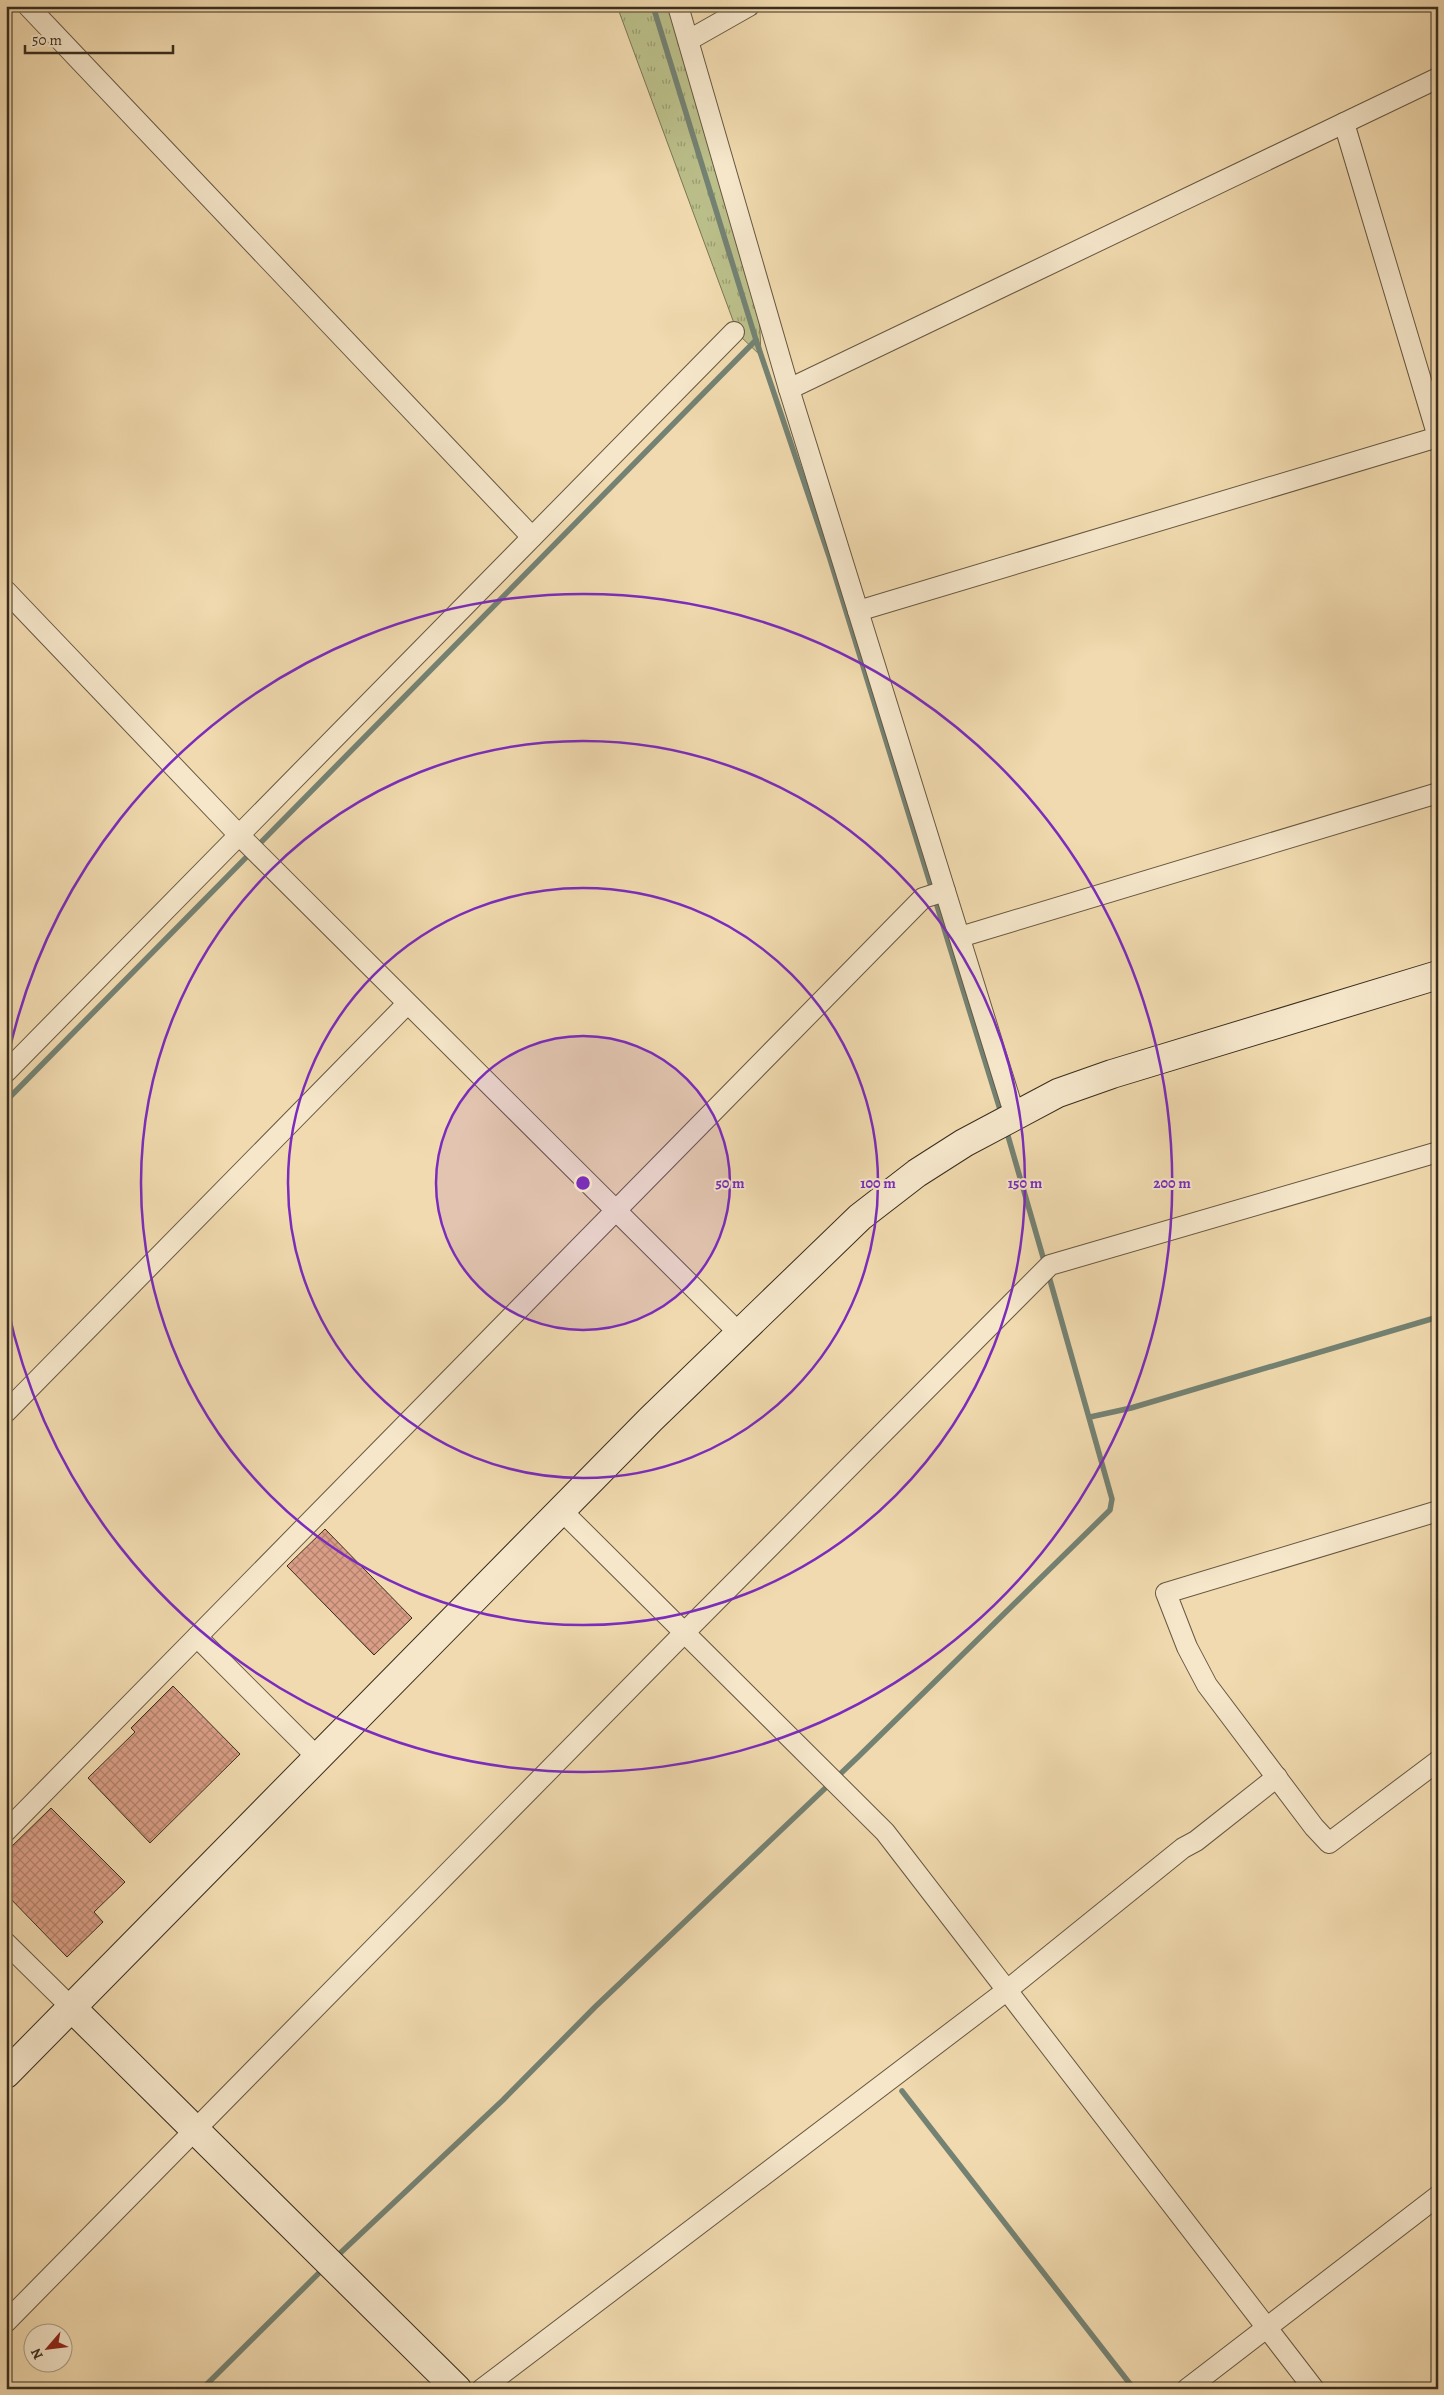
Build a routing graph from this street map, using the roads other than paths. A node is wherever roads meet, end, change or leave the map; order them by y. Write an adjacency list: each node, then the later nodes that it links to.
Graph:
1 (28, 6): 9 (street)
2 (678, 6): 4 (street)
3 (749, 6): 4 (street)
4 (689, 40): 8 (street)
5 (1438, 78): 6 (street)
6 (1344, 123): 8 (street); 11 (street)
7 (734, 332): 9 (street)
8 (789, 389): 11 (street)
9 (532, 537): 13 (street)
10 (6, 592): 13 (street)
11 (858, 612): 14 (street)
12 (1438, 793): 15 (street)
13 (239, 835): 17 (street); 18 (street)
14 (945, 891): 15 (street); 21 (street)
15 (960, 937): 19 (street)
16 (1438, 975): 19 (street)
17 (407, 1004): 21 (street); 23 (street)
18 (6, 1072)
19 (1016, 1116): 22 (street)
20 (1438, 1152): 26 (street)
21 (616, 1210): 22 (street); 27 (street)
22 (739, 1333): 24 (street)
23 (6, 1412)
24 (562, 1511): 26 (street); 28 (street)
25 (1438, 1511): 30 (street)
26 (685, 1632): 33 (street); 36 (street)
27 (196, 1637): 28 (street); 31 (street)
28 (318, 1758): 34 (street)
29 (1438, 1761): 30 (street)
30 (1277, 1777): 33 (street)
31 (6, 1831)
32 (6, 1943): 34 (street)
33 (1006, 1991): 39 (street); 41 (street)
34 (72, 2008): 35 (street); 36 (street)
35 (6, 2074)
36 (195, 2129): 38 (street); 40 (street)
37 (1438, 2196): 39 (street)
38 (6, 2322)
39 (1267, 2328): 42 (street); 43 (street)
40 (457, 2389)
41 (482, 2389)
42 (1187, 2389)
43 (1314, 2389)

